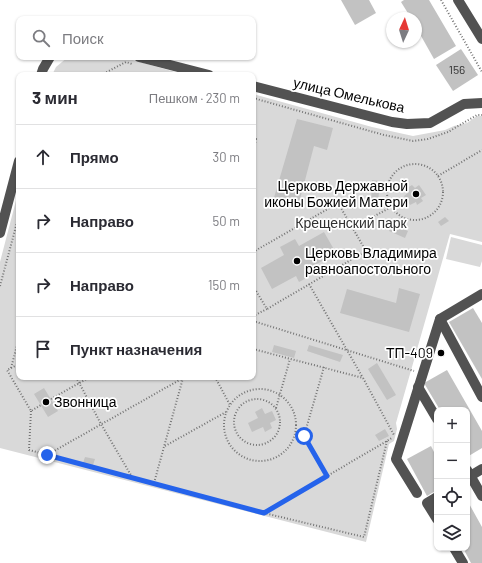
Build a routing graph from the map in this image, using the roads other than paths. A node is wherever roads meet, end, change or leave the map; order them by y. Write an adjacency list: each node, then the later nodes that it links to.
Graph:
1 (458, 0): 2 (street)
2 (482, 39)
3 (48, 60): 5 (street)
4 (136, 61): 6 (street)
5 (42, 72)
6 (193, 72)
7 (256, 87): 8 (street, улица Омелькова)
8 (482, 103)
9 (16, 172): 10 (street)
10 (0, 233)
11 (482, 295): 12 (street)
12 (440, 319): 13 (street); 14 (street)
13 (418, 387): 15 (street); 19 (street)
14 (482, 397)
15 (434, 414)
16 (482, 469): 17 (street)
17 (470, 474)
18 (470, 478): 20 (street)
19 (417, 493)
20 (482, 496)
21 (434, 499): 22 (street)
22 (434, 514)
23 (456, 551): 24 (street)
24 (463, 563)

